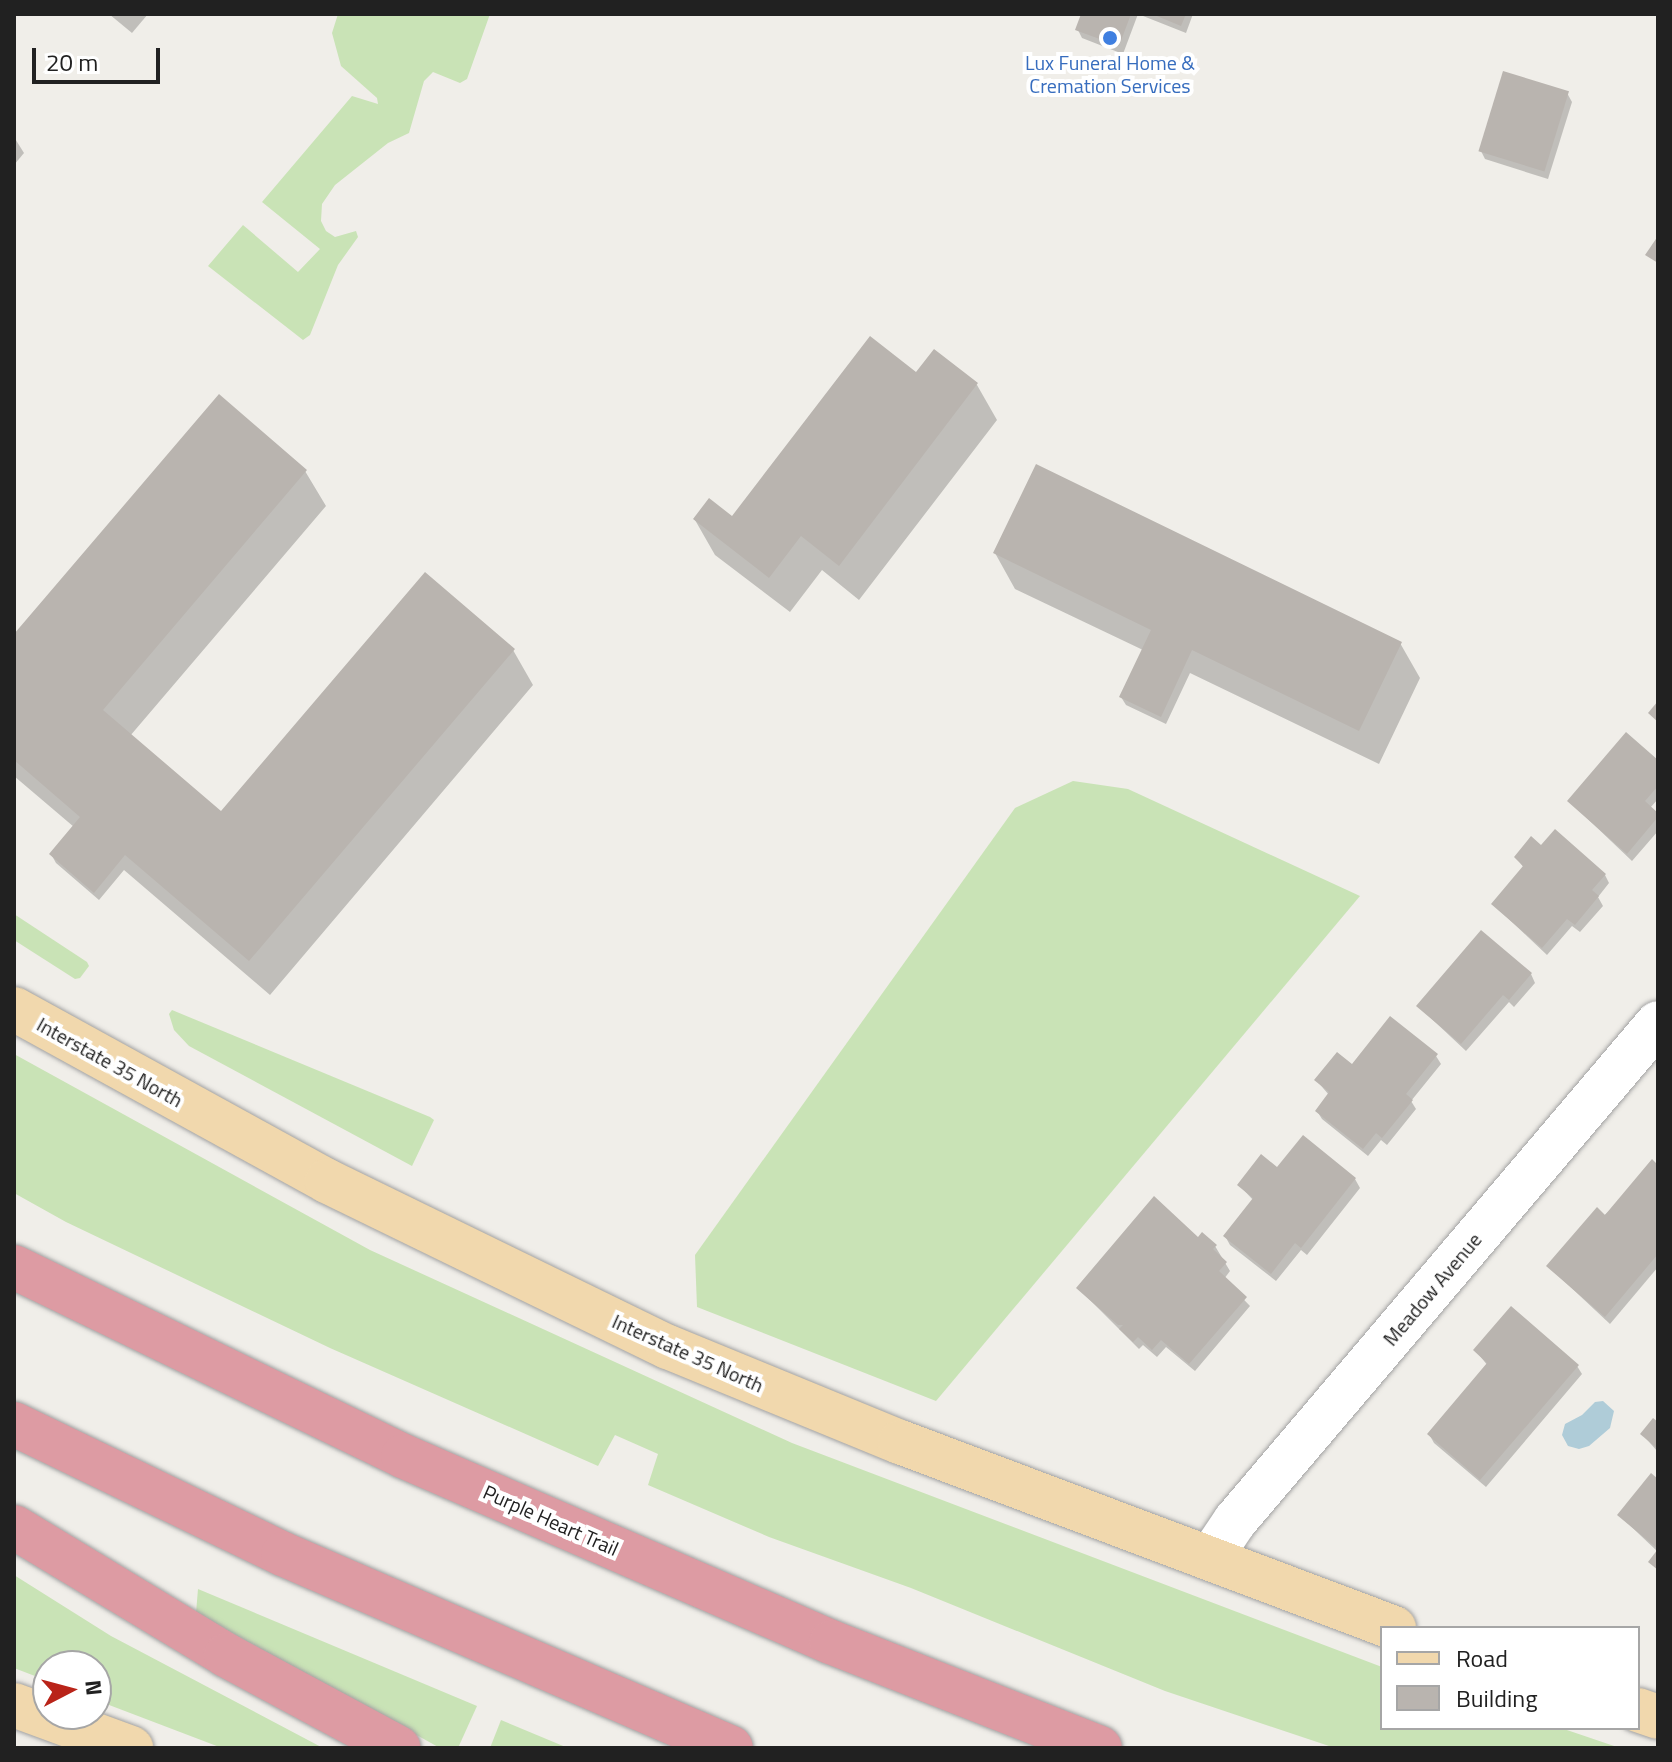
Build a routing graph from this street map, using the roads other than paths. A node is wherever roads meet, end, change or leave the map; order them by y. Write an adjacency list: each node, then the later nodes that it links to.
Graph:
1 (14, 1009): 6 (main road, Interstate 35 North)
2 (1658, 1023): 6 (street, Meadow Avenue)
3 (14, 1267): 12 (highway, Purple Heart Trail)
4 (14, 1424): 11 (highway)
5 (14, 1527): 10 (highway)
6 (1210, 1558): 7 (main road, Interstate 35 North)
7 (1389, 1626)
8 (14, 1705): 9 (main road)
9 (131, 1748)
10 (399, 1748)
11 (731, 1748)
12 (1100, 1748)

